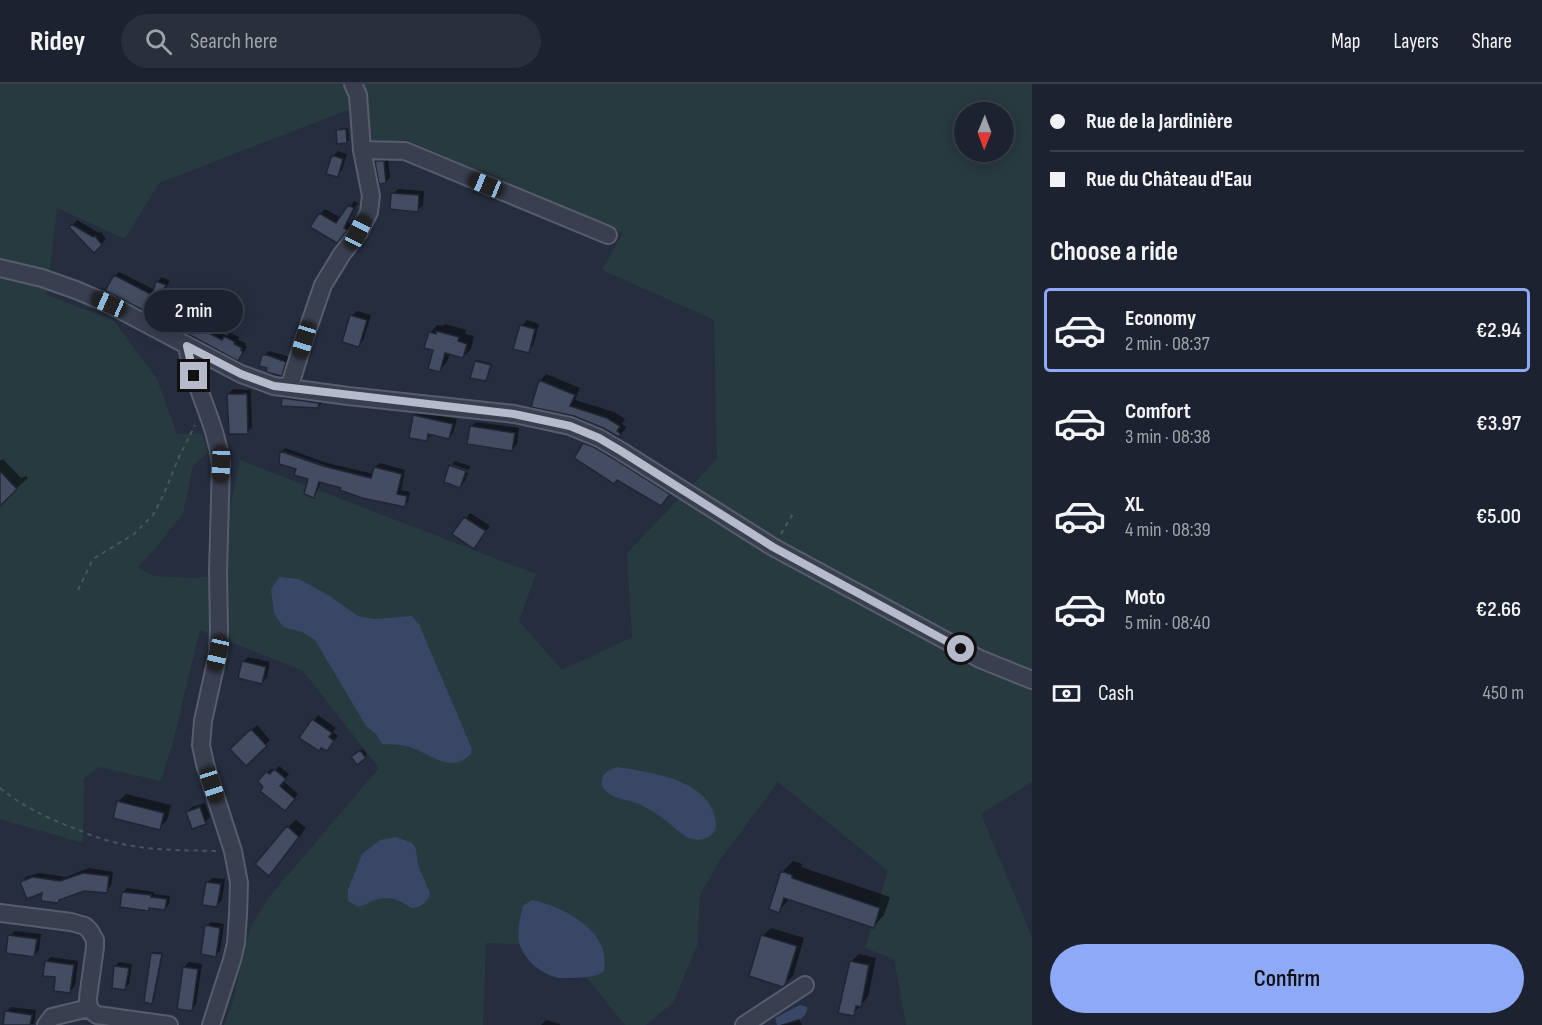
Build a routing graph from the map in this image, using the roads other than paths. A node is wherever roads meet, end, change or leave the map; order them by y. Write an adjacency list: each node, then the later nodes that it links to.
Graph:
1 (353, 84): 2 (street)
2 (362, 150): 3 (street); 6 (street)
3 (608, 236)
4 (0, 268): 5 (street)
5 (187, 346): 6 (street); 13 (street)
6 (289, 388): 7 (street)
7 (1032, 680)
8 (0, 913): 10 (street)
9 (806, 985): 14 (street)
10 (89, 1008): 11 (street); 12 (street)
11 (46, 1025)
12 (169, 1025)
13 (211, 1025)
14 (744, 1025)

